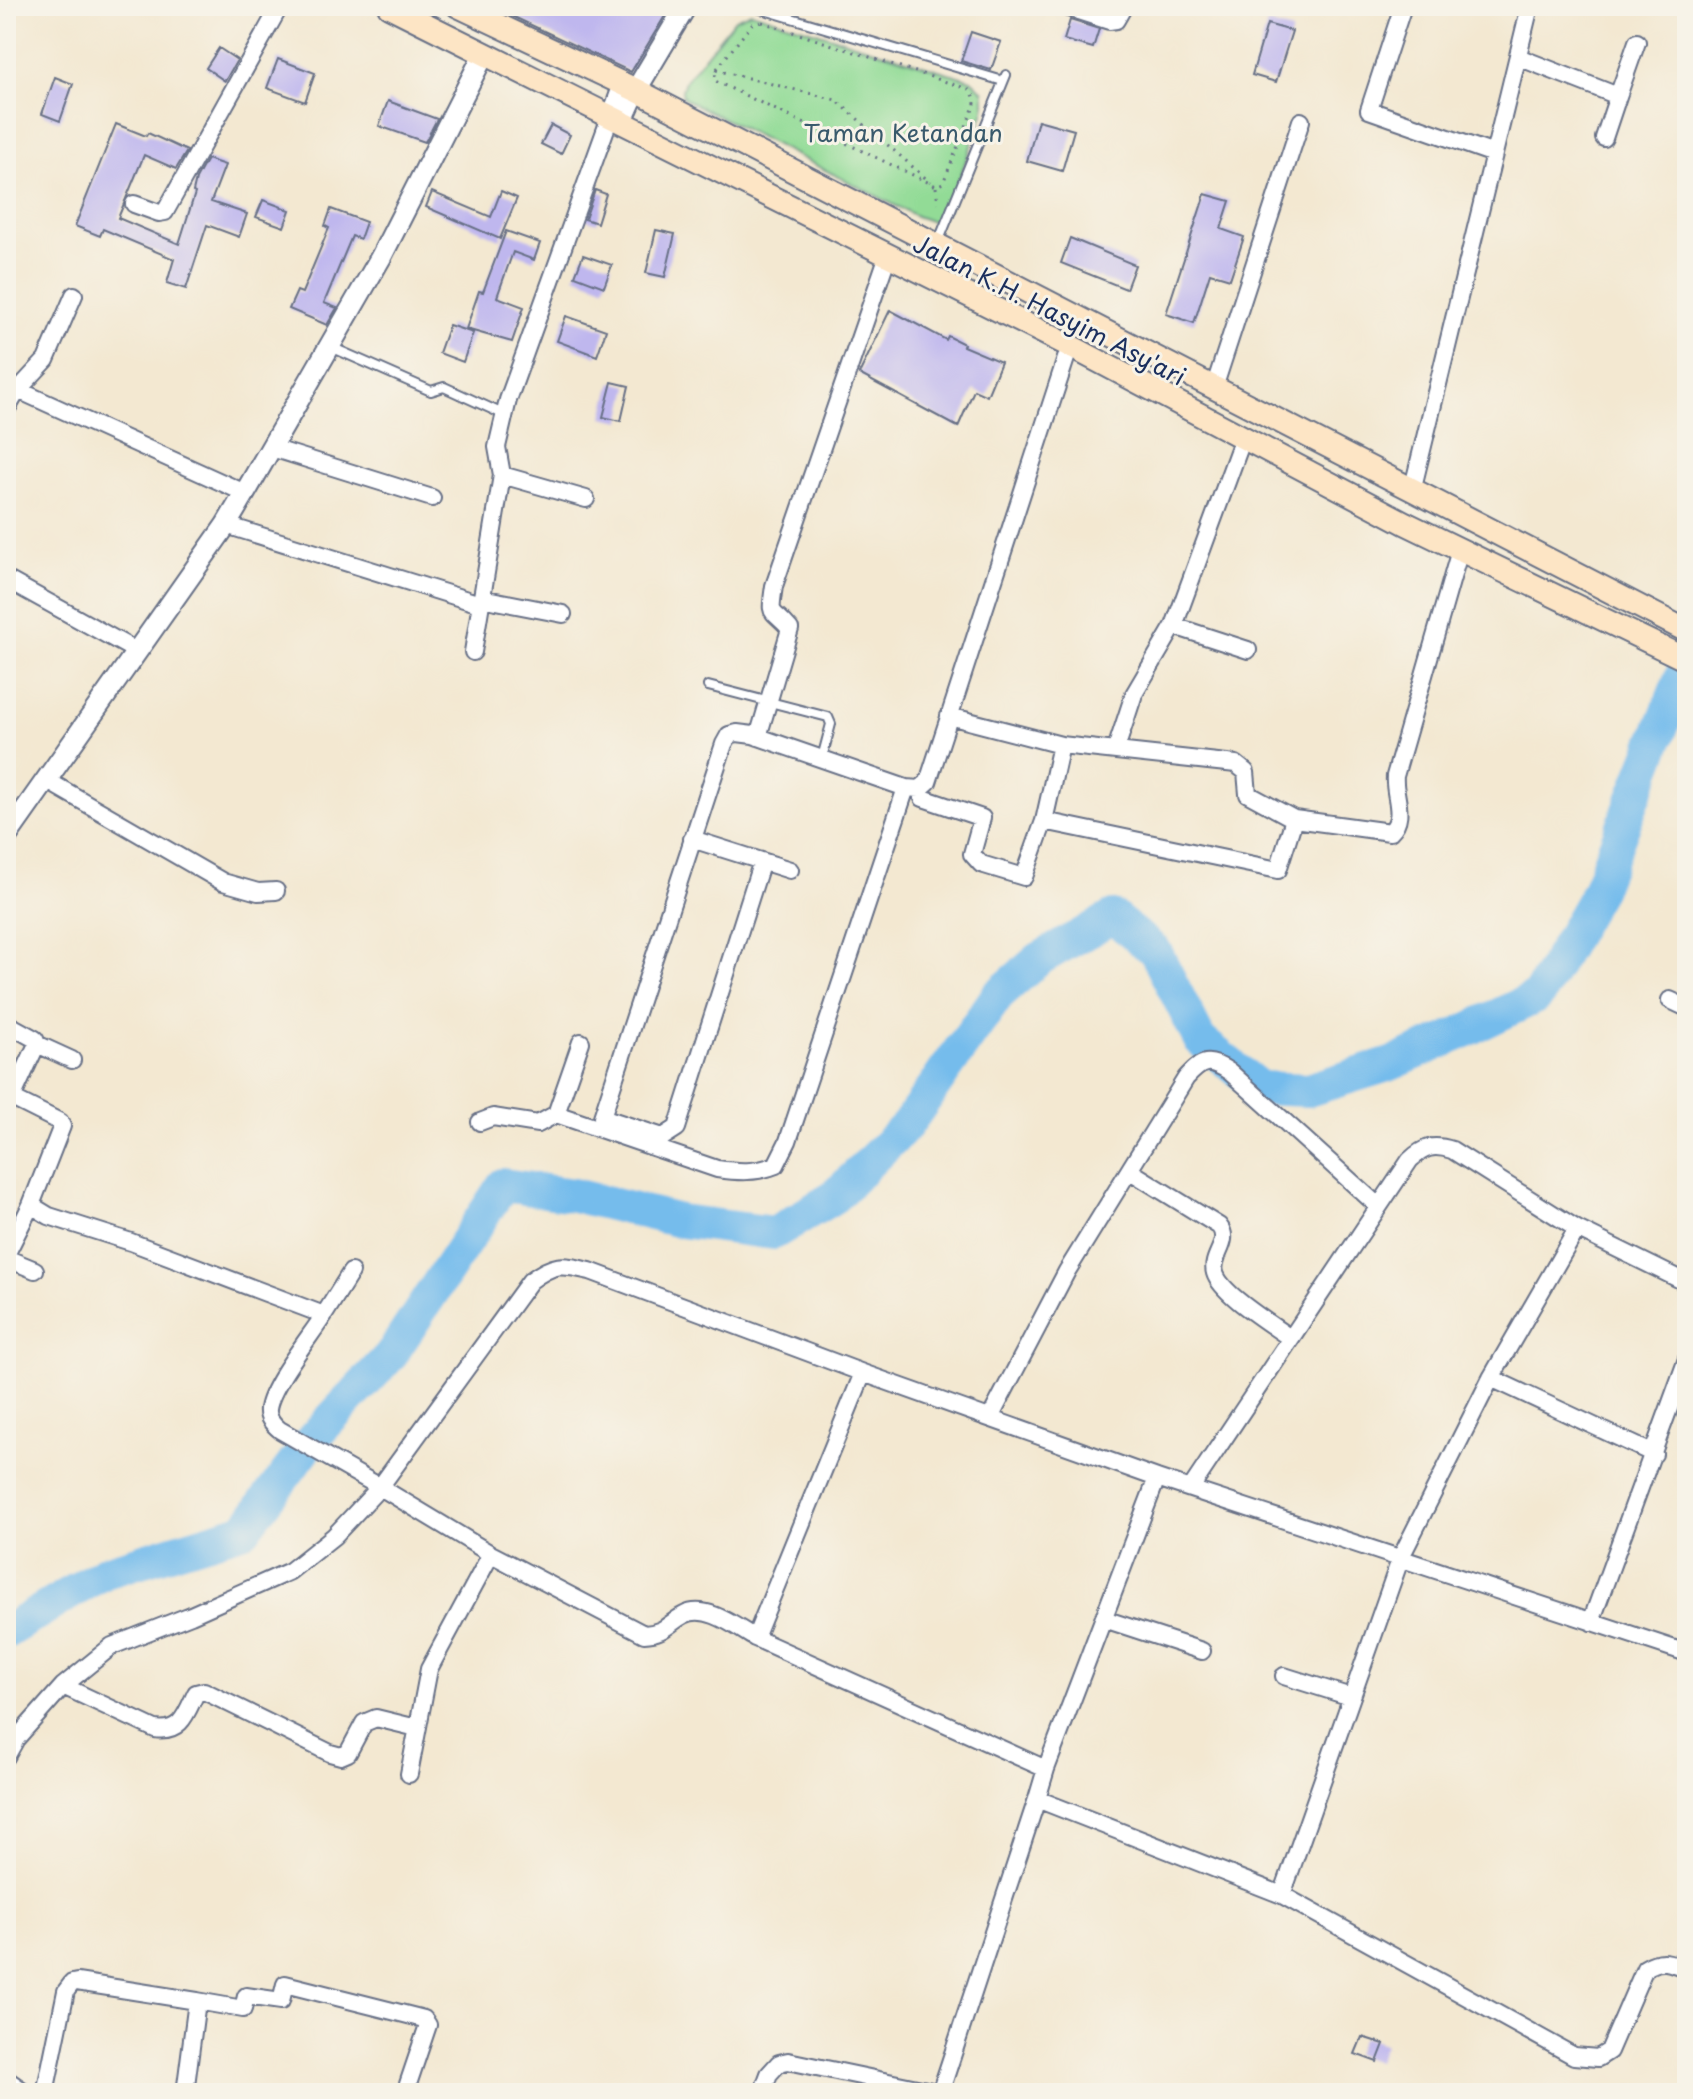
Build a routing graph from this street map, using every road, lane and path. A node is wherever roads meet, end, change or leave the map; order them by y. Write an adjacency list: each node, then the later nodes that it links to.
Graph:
1 (280, 6): 21 (street)
2 (389, 6): 11 (main road, Jalan K.H. Hasyim Asy'ari)
3 (458, 6): 14 (main road, Jalan K.H. Hasyim Asy'ari)
4 (686, 6): 14 (street)
5 (751, 6): 22 (lane)
6 (1062, 6): 7 (street)
7 (1124, 6)
8 (1403, 6): 19 (street)
9 (1530, 6): 12 (street)
10 (1637, 42): 15 (street)
11 (484, 54): 16 (main road, Jalan K.H. Hasyim Asy'ari); 26 (street)
12 (1518, 57): 15 (street); 19 (street)
13 (716, 70): 20 (path); 20 (path); 20 (path)
14 (629, 87): 16 (street); 22 (main road, Jalan K.H. Hasyim Asy'ari)
15 (1618, 96): 18 (street)
16 (616, 118): 23 (main road, Jalan K.H. Hasyim Asy'ari); 30 (street)
17 (1301, 121): 27 (street)
18 (1604, 138)
19 (1494, 154): 34 (street)
20 (936, 186)
21 (134, 204)
22 (936, 245): 27 (main road, Jalan K.H. Hasyim Asy'ari)
23 (888, 255): 25 (main road, Jalan K.H. Hasyim Asy'ari); 50 (street)
24 (74, 295): 28 (street)
25 (1070, 346): 31 (main road, Jalan K.H. Hasyim Asy'ari); 51 (street)
26 (331, 347): 30 (lane); 32 (street)
27 (1214, 388): 34 (main road, Jalan K.H. Hasyim Asy'ari)
28 (18, 390): 29 (street); 35 (street)
29 (6, 410)
30 (505, 415): 33 (street)
31 (1243, 438): 39 (main road, Jalan K.H. Hasyim Asy'ari); 43 (street)
32 (272, 448): 35 (street); 36 (street)
33 (502, 475): 37 (street); 41 (street)
34 (1412, 491): 44 (main road, Jalan K.H. Hasyim Asy'ari)
35 (245, 493): 38 (street)
36 (432, 498)
37 (586, 499)
38 (226, 525): 41 (street); 46 (street)
39 (1460, 550): 48 (main road, Jalan K.H. Hasyim Asy'ari); 58 (street)
40 (6, 579): 46 (street)
41 (480, 601): 42 (street); 47 (street)
42 (563, 614)
43 (1174, 626): 45 (street); 54 (street)
44 (1687, 631)
45 (1248, 650)
46 (136, 651): 56 (street)
47 (473, 652)
48 (1687, 660)
49 (708, 686): 50 (lane)
50 (769, 700): 52 (street); 55 (lane)
51 (949, 716): 53 (street); 57 (street)
52 (758, 737): 55 (street); 61 (street)
53 (1061, 745): 54 (street); 59 (street)
54 (1116, 749): 58 (street)
55 (822, 759): 57 (street)
56 (46, 780): 60 (street); 64 (street)
57 (913, 788): 59 (street); 73 (street)
58 (1294, 819): 59 (street)
59 (1044, 821)
60 (6, 837)
61 (692, 839): 62 (street); 73 (street)
62 (762, 861): 63 (street); 73 (street)
63 (790, 870)
64 (276, 891)
65 (1670, 1000): 66 (street)
66 (1687, 1008)
67 (6, 1023): 69 (street)
68 (581, 1042): 71 (street)
69 (37, 1044): 70 (street); 75 (street)
70 (72, 1060)
71 (556, 1114): 72 (street); 73 (street)
72 (480, 1122)
73 (601, 1123)
74 (1130, 1171): 76 (street); 83 (street); 87 (street)
75 (31, 1205): 78 (street); 82 (street)
76 (1378, 1206): 77 (street); 83 (street)
77 (1577, 1229): 81 (street); 86 (street)
78 (6, 1256): 79 (street)
79 (35, 1270)
80 (351, 1272): 82 (street)
81 (1687, 1283)
82 (324, 1315): 90 (street)
83 (1290, 1338): 91 (street)
84 (1687, 1359): 88 (street)
85 (863, 1373): 87 (street); 90 (street); 96 (street)
86 (1491, 1378): 88 (street); 93 (street)
87 (990, 1418): 89 (street)
88 (1654, 1454): 95 (street)
89 (1157, 1478): 91 (street); 94 (street)
90 (380, 1487): 92 (street); 100 (street)
91 (1191, 1488): 93 (street)
92 (491, 1554): 96 (street); 102 (street)
93 (1401, 1557): 95 (street); 101 (street)
94 (1104, 1619): 97 (street); 104 (street)
95 (1591, 1622): 98 (street)
96 (755, 1638): 104 (street)
97 (1202, 1651)
98 (1687, 1653)
99 (1284, 1676): 101 (street)
100 (63, 1686): 102 (street); 103 (street)
101 (1351, 1697): 107 (street)
102 (417, 1728): 105 (street)
103 (6, 1757)
104 (1046, 1769): 106 (street)
105 (409, 1774)
106 (1037, 1799): 107 (street); 116 (street)
107 (1282, 1895): 108 (street)
108 (1687, 1969)
109 (197, 2001): 112 (street); 113 (street); 114 (street)
110 (6, 2079): 111 (street)
111 (26, 2093)
112 (45, 2093)
113 (185, 2093)
114 (405, 2093)
115 (762, 2093): 116 (street)
116 (941, 2093)

